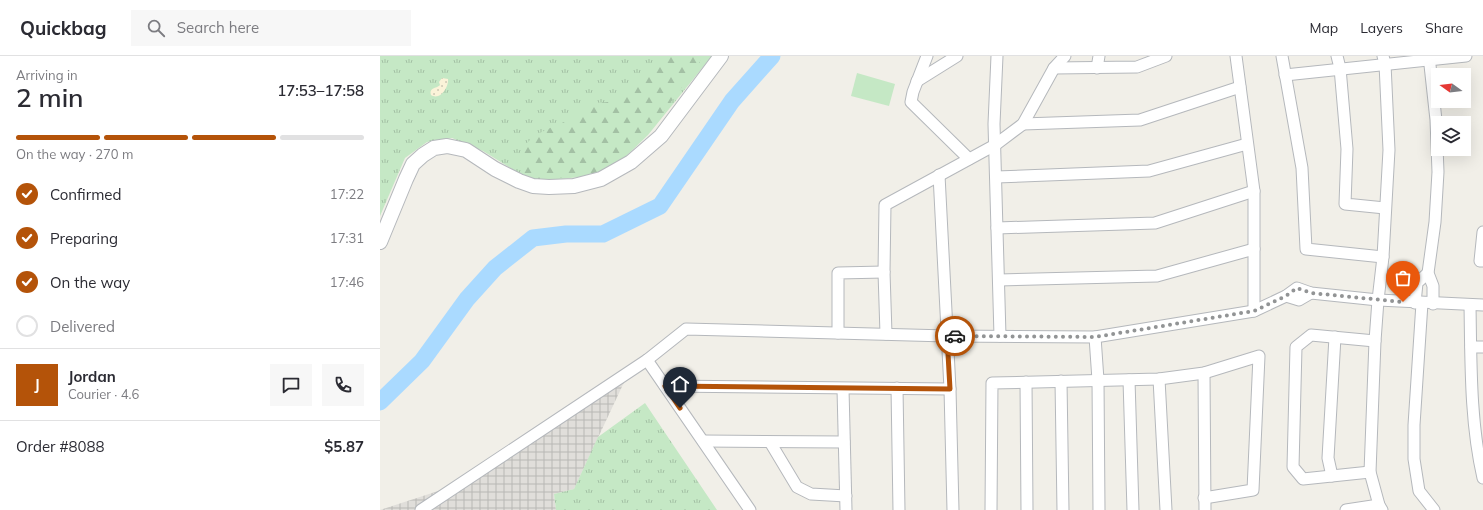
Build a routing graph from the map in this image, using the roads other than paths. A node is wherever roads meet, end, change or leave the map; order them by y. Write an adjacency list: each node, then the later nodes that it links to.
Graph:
1 (721, 56): 30 (street)
2 (927, 56): 18 (street)
3 (957, 56): 18 (street)
4 (997, 56): 22 (street)
5 (1066, 56): 14 (street)
6 (1099, 56): 15 (street)
7 (1166, 56): 15 (street)
8 (1236, 56): 19 (street)
9 (1282, 56): 17 (street)
10 (1337, 56): 16 (street)
11 (1466, 56): 12 (street)
12 (1430, 58): 13 (street); 35 (street)
13 (1384, 60): 16 (street); 27 (street)
14 (1054, 68): 15 (street); 20 (street)
15 (1098, 68)
16 (1340, 68): 17 (street); 27 (street)
17 (1285, 75): 32 (street)
18 (917, 81): 23 (street)
19 (1240, 87): 20 (street); 21 (street)
20 (1023, 124): 22 (street)
21 (1248, 144): 25 (street); 26 (street)
22 (995, 145): 23 (street); 25 (street)
23 (969, 159): 24 (street)
24 (939, 175): 34 (street); 44 (street)
25 (996, 177): 28 (street)
26 (1254, 191): 28 (street); 31 (street)
27 (1385, 208): 32 (street)
28 (997, 228): 36 (street)
29 (1483, 232): 33 (street)
30 (380, 242)
31 (1254, 249): 36 (street); 41 (street)
32 (1383, 256): 37 (street)
33 (1483, 261)
34 (884, 272): 42 (street); 43 (street)
35 (1428, 273): 38 (street); 38 (street)
36 (999, 280): 45 (street)
37 (1378, 300): 38 (street); 41 (street); 48 (street)
38 (1423, 303): 39 (street); 85 (street)
39 (1470, 305): 40 (street); 49 (street)
40 (1483, 305)
41 (1254, 311): 46 (street)
42 (838, 333): 43 (street); 51 (street)
43 (886, 334): 44 (street)
44 (947, 336): 45 (street); 61 (street)
45 (1000, 336): 46 (street)
46 (1095, 337): 54 (street)
47 (1335, 338): 48 (street); 67 (street); 67 (street)
48 (1375, 341): 66 (street)
49 (1471, 347): 50 (street); 62 (street)
50 (1483, 347)
51 (647, 360): 58 (street); 72 (street)
52 (1204, 373): 53 (street); 70 (street); 70 (street)
53 (1159, 379): 55 (street); 82 (street)
54 (1098, 380): 55 (street); 56 (street); 80 (street)
55 (1129, 380): 81 (street)
56 (1061, 381): 57 (street); 79 (street)
57 (1026, 382): 77 (street); 78 (street)
58 (665, 386): 60 (street); 63 (street)
59 (897, 388): 60 (street); 61 (street); 75 (street)
60 (843, 389): 65 (street)
61 (950, 389): 76 (street)
62 (1478, 389): 68 (street)
63 (703, 442): 64 (street); 73 (street)
64 (770, 442): 65 (street); 69 (street)
65 (844, 442): 69 (street)
66 (1370, 472): 67 (street); 71 (street)
67 (1332, 476)
68 (1483, 478)
69 (846, 496): 74 (street)
70 (1204, 498): 83 (street)
71 (1381, 508): 84 (street)
72 (421, 510)
73 (750, 510)
74 (846, 510)
75 (899, 510)
76 (953, 510)
77 (991, 510)
78 (1027, 510)
79 (1063, 510)
80 (1099, 510)
81 (1133, 510)
82 (1166, 510)
83 (1205, 510)
84 (1346, 510)
85 (1434, 510)

